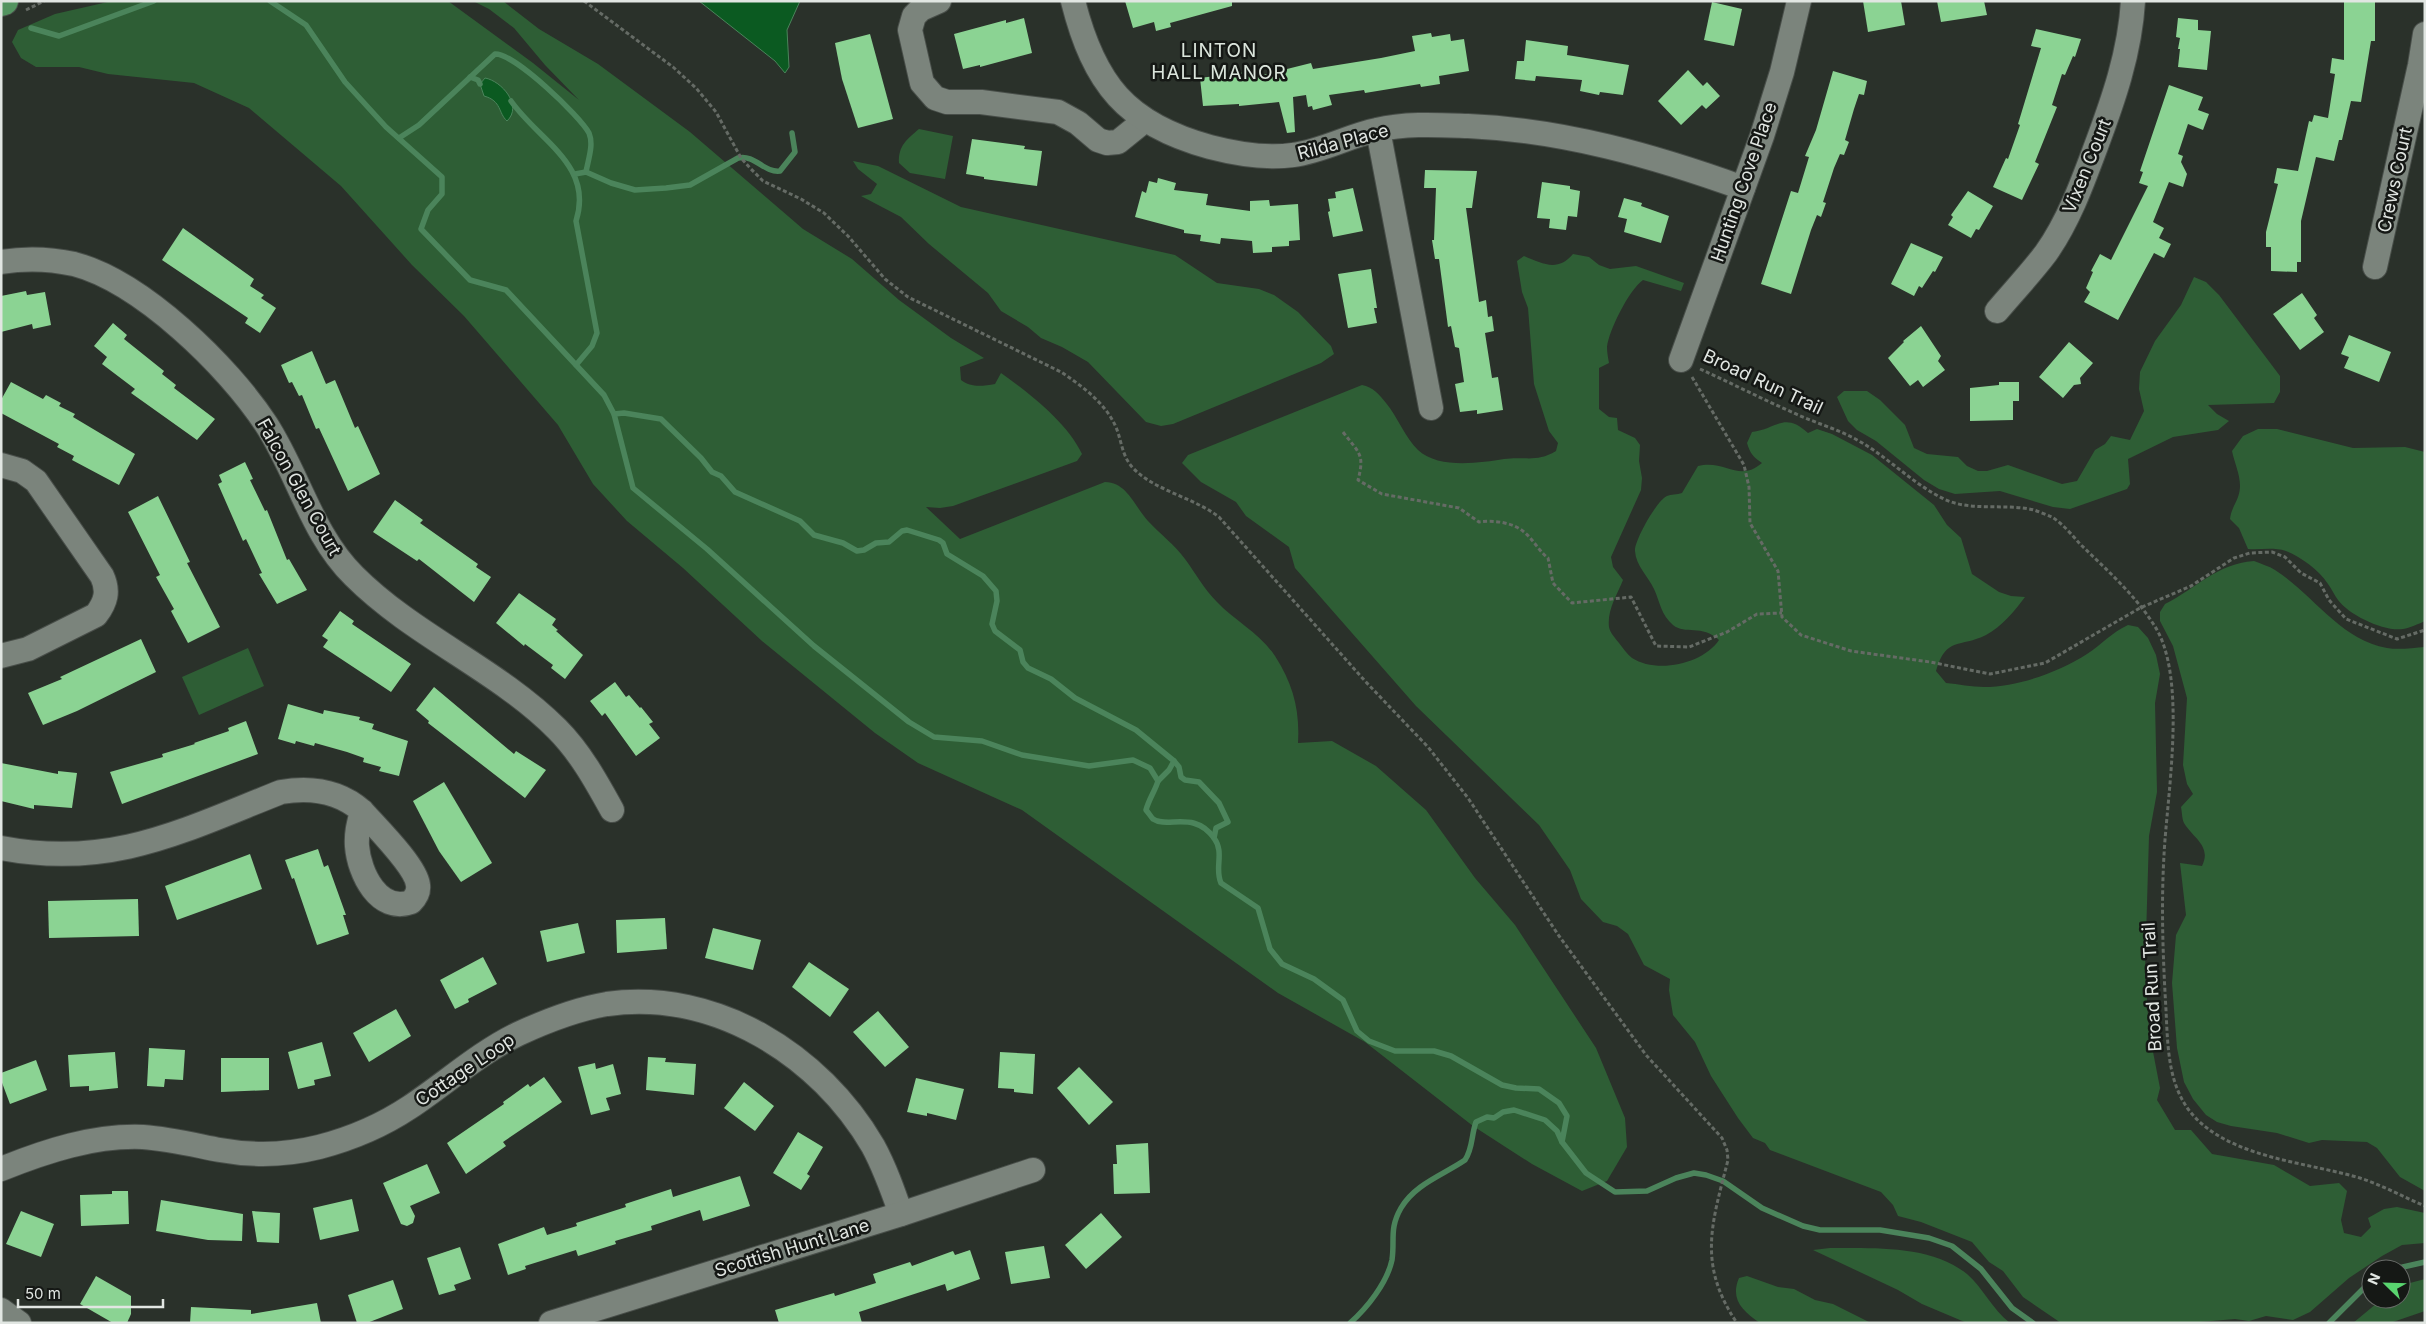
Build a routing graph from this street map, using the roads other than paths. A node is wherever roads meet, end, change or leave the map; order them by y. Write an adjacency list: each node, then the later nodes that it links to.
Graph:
1 (939, 1): 6 (street)
2 (1072, 1): 6 (street, Rilda Place)
3 (1799, 1): 8 (street, Hunting Cove Place)
4 (2133, 1): 11 (street, Vixen Court)
5 (2425, 34): 10 (street, Crews Court)
6 (1144, 121): 7 (street, Rilda Place)
7 (1378, 130): 8 (street, Rilda Place); 13 (street)
8 (1743, 188): 12 (street, Hunting Cove Place)
9 (1, 262): 16 (street, Falcon Glen Court)
10 (2375, 267)
11 (1997, 311)
12 (1681, 360)
13 (1431, 408)
14 (1, 465): 15 (street)
15 (1, 656)
16 (612, 810)
17 (362, 811): 18 (street)
18 (1, 848)
19 (1, 1169): 21 (street, Cottage Loop)
20 (1032, 1170): 21 (street, Scottish Hunt Lane)
21 (901, 1214): 24 (street, Scottish Hunt Lane)
22 (1, 1310): 23 (street)
23 (19, 1323)
24 (551, 1323)

